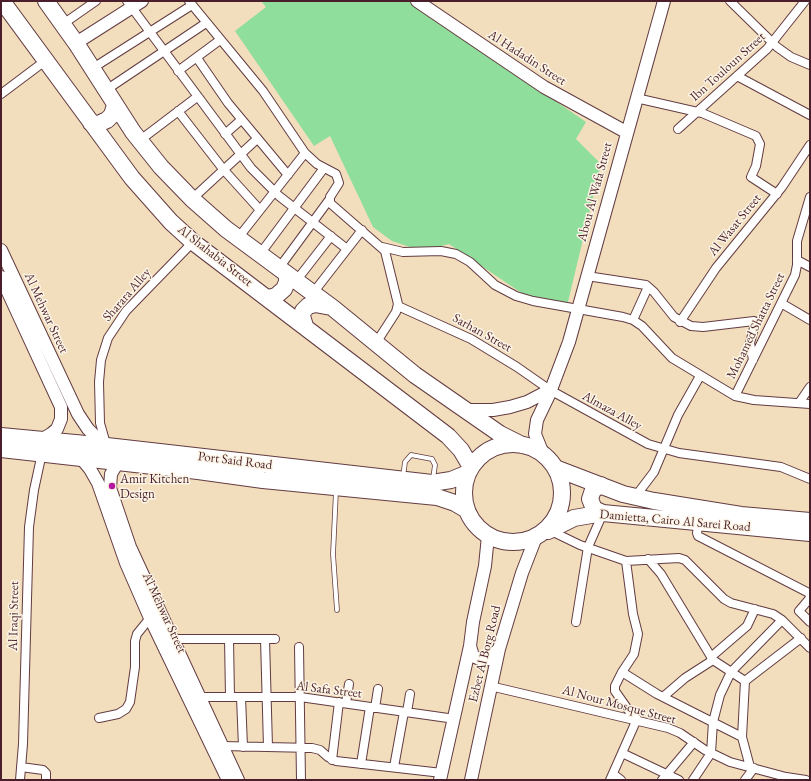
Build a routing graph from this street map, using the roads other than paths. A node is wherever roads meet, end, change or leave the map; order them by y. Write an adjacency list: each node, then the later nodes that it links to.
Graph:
1 (96, 1): 12 (street)
2 (142, 1): 10 (street)
3 (417, 1): 35 (street, Al Hadadin Street)
4 (664, 1): 27 (street, Abou Al Wafa Street)
5 (730, 1): 16 (street)
6 (806, 1): 16 (street, Ibn Touloun Street)
7 (50, 2): 12 (highway)
8 (190, 3): 11 (street); 13 (street)
9 (7, 4): 19 (highway, Al Shahabia Street)
10 (129, 4): 13 (street); 15 (street)
11 (206, 23): 14 (street); 17 (street)
12 (63, 24): 15 (highway)
13 (150, 33): 17 (street); 21 (street)
14 (220, 40): 18 (street); 40 (street)
15 (76, 43): 21 (highway)
16 (773, 43): 20 (street); 23 (street, Ibn Touloun Street)
17 (165, 52): 22 (street); 24 (street)
18 (197, 58): 22 (street); 32 (street)
19 (45, 61): 25 (street); 33 (highway, Al Shahabia Street)
20 (810, 65)
21 (92, 68): 24 (highway)
22 (178, 71): 26 (street)
23 (737, 76): 30 (street, Ibn Touloun Street); 31 (street)
24 (106, 90): 28 (highway)
25 (1, 94)
26 (197, 97): 29 (street); 36 (street)
27 (636, 98): 30 (street); 35 (street, Abou Al Wafa Street)
28 (115, 106): 33 (highway); 38 (highway)
29 (178, 111): 38 (street); 43 (street)
30 (697, 111): 34 (street, Ibn Touloun Street); 46 (street)
31 (810, 116)
32 (241, 120): 36 (street); 37 (street)
33 (91, 123): 56 (highway, Al Shahabia Street)
34 (678, 129)
35 (626, 132): 64 (street, Abou Al Wafa Street)
36 (225, 134): 41 (street)
37 (257, 139): 41 (street); 44 (street)
38 (139, 140): 48 (highway)
39 (810, 145): 46 (street, Al Wasat Street)
40 (305, 153): 42 (street); 44 (street)
41 (240, 154): 43 (street); 45 (street)
42 (324, 168): 49 (street); 50 (street)
43 (223, 169): 48 (street); 51 (street)
44 (288, 175): 45 (street)
45 (274, 191): 50 (street); 51 (street)
46 (777, 194): 75 (street, Al Wasat Street)
47 (810, 197): 61 (street, Mohamed Shatta Street)
48 (192, 199): 55 (highway)
49 (329, 200): 52 (street); 53 (street)
50 (294, 208): 52 (street); 60 (street)
51 (260, 210): 55 (street)
52 (312, 222): 54 (street); 63 (street)
53 (362, 230): 57 (street); 58 (street)
54 (331, 236): 58 (street); 63 (street)
55 (238, 238): 60 (highway)
56 (193, 242): 68 (highway, Al Shahabia Street); 89 (street, Sharara Alley)
57 (382, 247): 70 (street); 72 (street)
58 (347, 249): 67 (street)
59 (1, 250): 89 (street, Al Mehwar Street)
60 (260, 254): 63 (highway)
61 (797, 260): 62 (street); 69 (street, Mohamed Shatta Street)
62 (810, 267)
63 (287, 274): 67 (highway); 68 (highway)
64 (587, 276): 66 (street); 72 (street, Abou Al Wafa Street)
65 (1, 277): 88 (street, Al Mehwar Street)
66 (648, 287): 73 (street); 75 (street)
67 (314, 293): 71 (highway)
68 (268, 298): 76 (highway, Al Shahabia Street)
69 (782, 303): 74 (street); 78 (street, Mohamed Shatta Street)
70 (398, 306): 77 (street); 81 (street, Sarhan Street)
71 (333, 308): 76 (highway); 77 (highway)
72 (578, 308): 73 (street); 81 (street, Abou Al Wafa Street)
73 (633, 320): 79 (street)
74 (810, 320)
75 (680, 322): 78 (street)
76 (305, 326): 97 (highway, Al Shahabia Street)
77 (376, 343): 85 (highway)
78 (753, 360): 82 (street, Mohamed Shatta Street)
79 (700, 376): 82 (street); 91 (street)
80 (810, 387): 83 (street)
81 (550, 390): 85 (street); 91 (street, Almaza Alley); 92 (street, Abou Al Wafa Street)
82 (735, 396): 83 (street)
83 (799, 403): 84 (street)
84 (810, 404)
85 (465, 410): 87 (highway)
86 (1, 436): 88 (highway, Port Said Road)
87 (522, 445): 92 (highway); 97 (highway)
88 (42, 446): 89 (highway, Port Said Road); 90 (highway, Port Said Road); 93 (highway, Port Said Road); 162 (street, Al Iraqi Street)
89 (106, 446): 95 (highway, Port Said Road)
90 (1, 449)
91 (663, 449): 99 (street, Almaza Alley); 104 (street)
92 (543, 454): 96 (highway)
93 (80, 457): 94 (highway, Port Said Road); 118 (street, Al Mehwar Street)
94 (118, 462): 95 (highway, Port Said Road); 123 (street, Al Mehwar Street)
95 (231, 468): 98 (highway, Port Said Road)
96 (555, 468): 102 (highway, Damietta, Cairo Al Sarei Road); 109 (highway)
97 (469, 470): 101 (highway, Port Said Road); 105 (highway)
98 (263, 472): 100 (highway, Port Said Road); 103 (highway, Port Said Road)
99 (810, 479)
100 (402, 480): 101 (highway, Port Said Road); 101 (lane)
101 (432, 483)
102 (601, 485): 104 (highway, Damietta, Cairo Al Sarei Road); 106 (highway)
103 (336, 486): 105 (highway, Port Said Road); 117 (lane)
104 (635, 497): 108 (highway, Damietta, Cairo Al Sarei Road)
105 (467, 510): 111 (highway)
106 (603, 513): 107 (highway, Damietta, Cairo Al Sarei Road); 109 (highway, Damietta, Cairo Al Sarei Road); 112 (street)
107 (699, 521): 110 (highway, Damietta, Cairo Al Sarei Road); 115 (street)
108 (810, 522)
109 (543, 533): 111 (highway); 112 (street); 130 (street, Ezbet Al Borg Road)
110 (810, 533)
111 (488, 536): 127 (street, Ezbet Al Borg Road)
112 (588, 548): 114 (street); 120 (street)
113 (648, 559): 114 (street); 116 (street); 131 (street)
114 (626, 561): 132 (street)
115 (810, 595): 121 (street)
116 (755, 609): 119 (street); 131 (street)
117 (337, 610)
118 (150, 618): 148 (street); 171 (street, Al Mehwar Street)
119 (782, 620): 122 (street); 133 (street)
120 (576, 622)
121 (810, 622)
122 (801, 638): 129 (street); 134 (street)
123 (172, 639): 124 (street); 139 (street, Al Mehwar Street)
124 (229, 639): 125 (street); 140 (street)
125 (265, 639): 126 (street); 142 (street)
126 (275, 639)
127 (470, 646): 130 (street); 149 (street, Ezbet Al Borg Road)
128 (299, 647): 143 (street)
129 (810, 648)
130 (499, 649): 136 (street, Ezbet Al Borg Road)
131 (712, 658): 133 (street); 144 (street)
132 (622, 672): 144 (street); 150 (street)
133 (730, 672): 134 (street); 151 (street)
134 (745, 681): 152 (street)
135 (349, 684): 145 (street)
136 (490, 686): 150 (street, Al Nour Mosque Street); 174 (street, Ezbet Al Borg Road)
137 (378, 689): 146 (street)
138 (410, 694): 147 (street)
139 (199, 697): 140 (street, Al Safa Street); 154 (street, Al Mehwar Street)
140 (230, 697): 141 (street, Al Safa Street)
141 (241, 697): 142 (street, Al Safa Street); 155 (street)
142 (266, 697): 143 (street, Al Safa Street); 156 (street)
143 (300, 697): 145 (street, Al Safa Street); 157 (street)
144 (663, 697): 151 (street)
145 (342, 703): 146 (street, Al Safa Street); 160 (street)
146 (373, 707): 147 (street, Al Safa Street); 161 (street)
147 (405, 712): 149 (street, Al Safa Street); 163 (street)
148 (99, 718)
149 (454, 719): 165 (street, Ezbet Al Borg Road)
150 (636, 719): 153 (street, Al Nour Mosque Street); 158 (street)
151 (713, 722): 152 (street); 159 (street)
152 (742, 736): 164 (street)
153 (694, 742): 159 (street, Al Nour Mosque Street); 167 (street)
154 (222, 746): 155 (street); 172 (street, Al Mehwar Street)
155 (243, 747): 156 (street)
156 (268, 747): 157 (street)
157 (300, 748): 160 (street); 173 (street)
158 (622, 753): 166 (street); 167 (street)
159 (711, 753): 164 (street, Al Nour Mosque Street); 177 (street)
160 (332, 760): 161 (street)
161 (361, 764): 163 (street)
162 (21, 767): 169 (street, Al Iraqi Street); 170 (street)
163 (394, 767): 165 (street)
164 (752, 767): 168 (street, Al Nour Mosque Street); 178 (street)
165 (441, 776)
166 (611, 777): 175 (street)
167 (664, 777): 176 (street)
168 (780, 778): 179 (street, Al Nour Mosque Street)
169 (20, 780)
170 (46, 780)
171 (228, 780)
172 (238, 780)
173 (301, 780)
174 (471, 780)
175 (621, 780)
176 (679, 780)
177 (693, 780)
178 (746, 780)
179 (806, 780)

